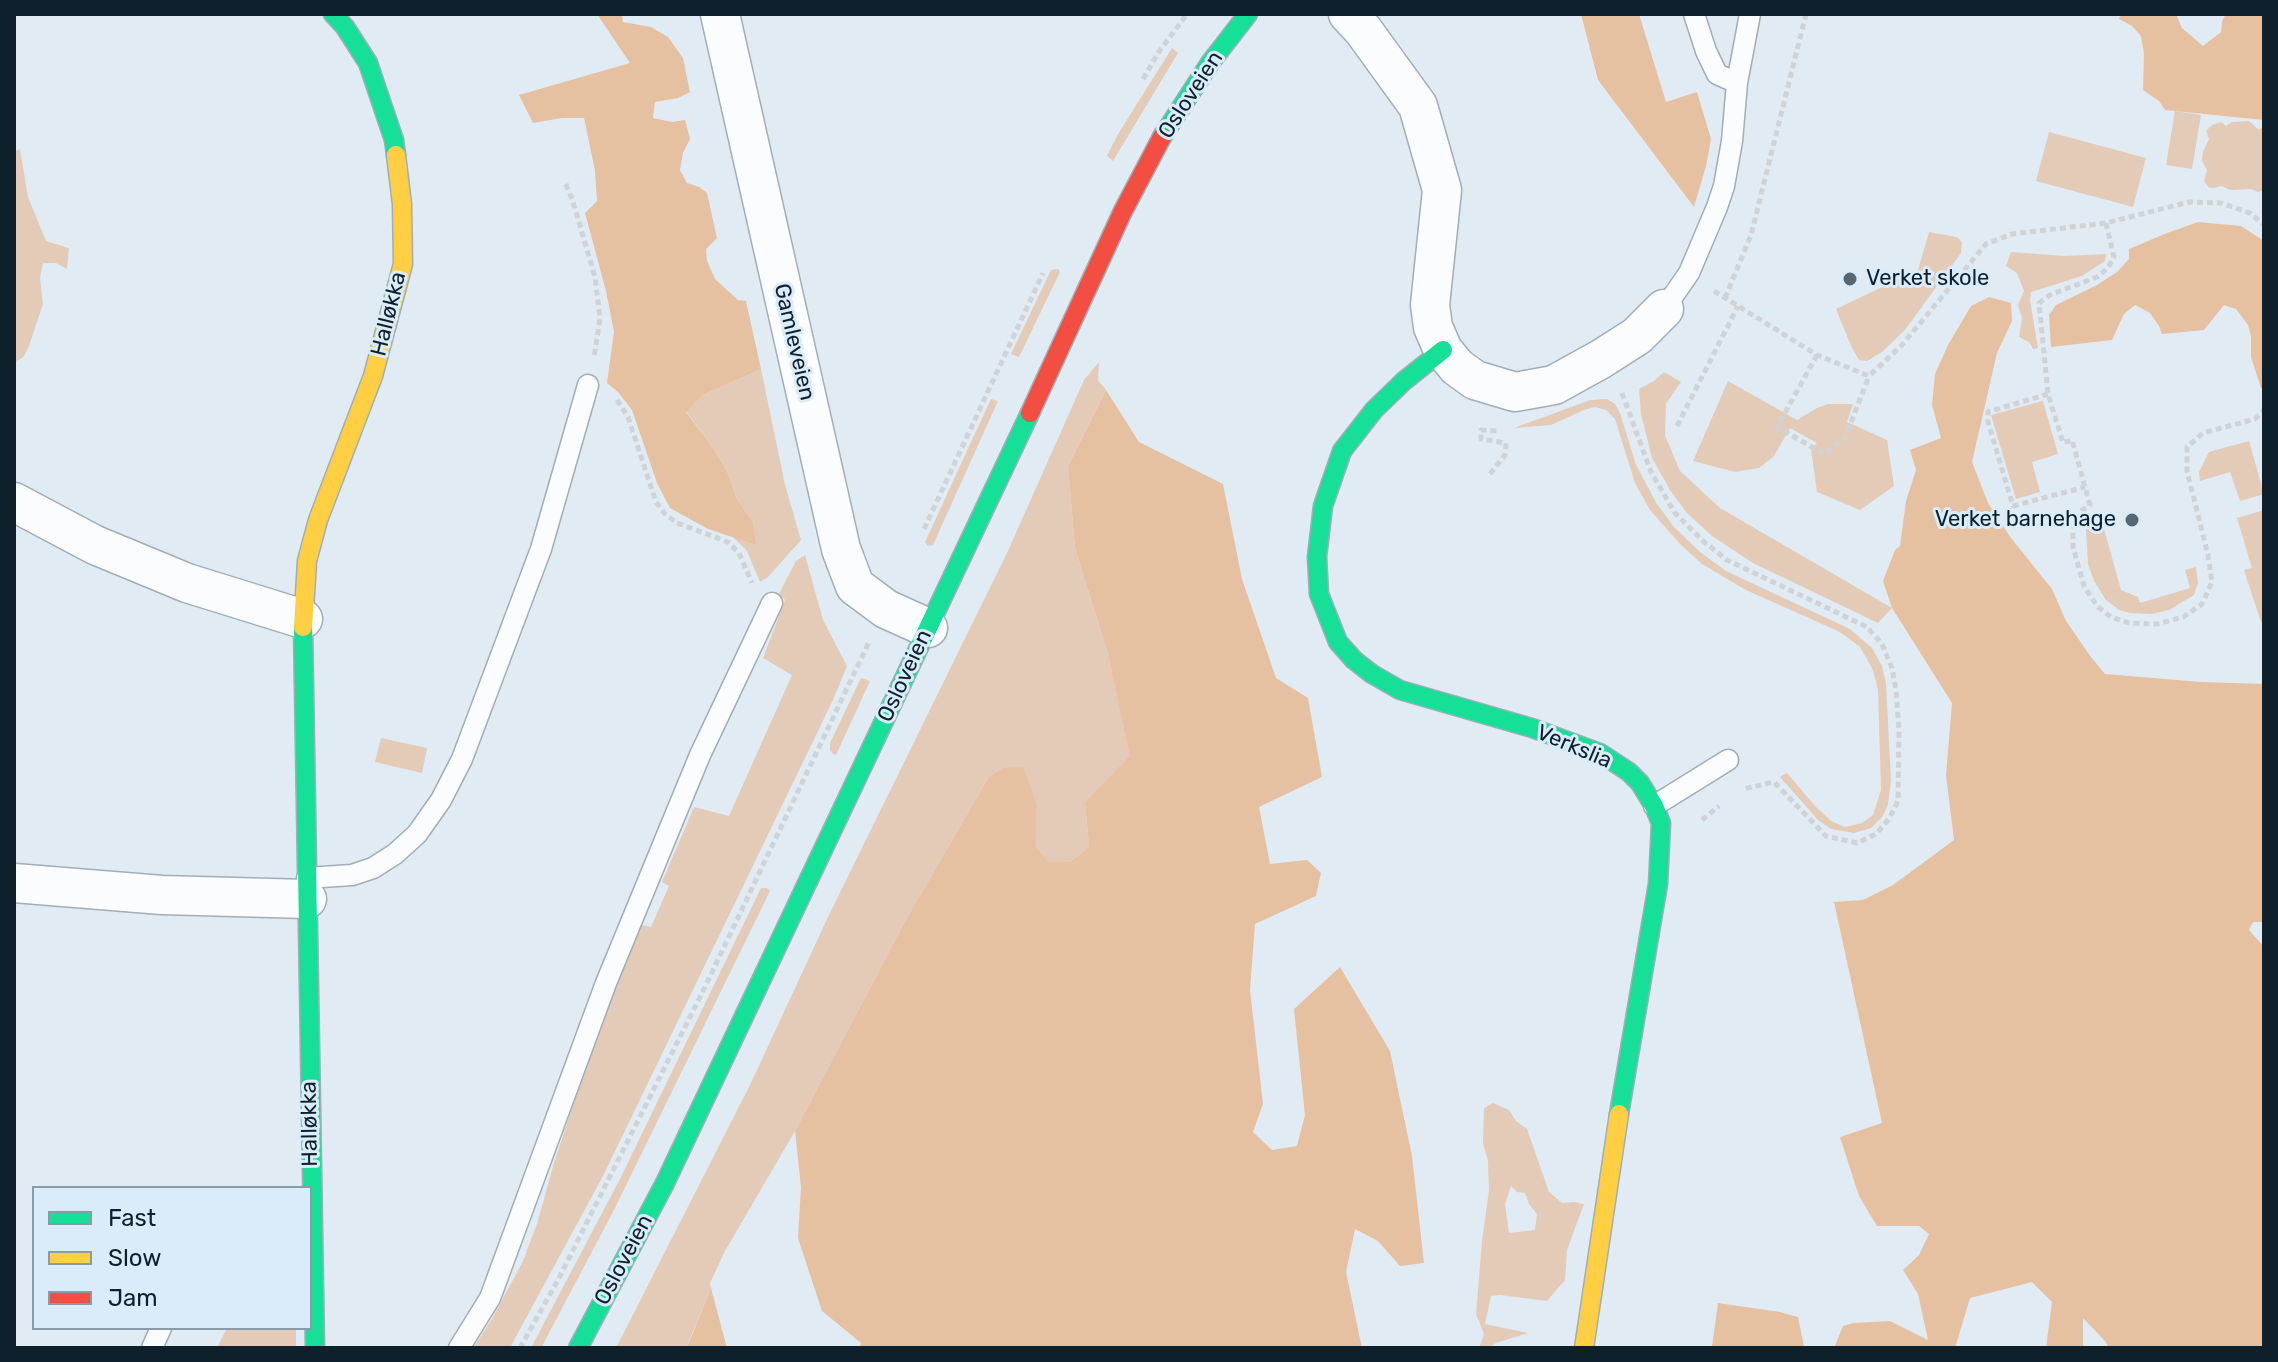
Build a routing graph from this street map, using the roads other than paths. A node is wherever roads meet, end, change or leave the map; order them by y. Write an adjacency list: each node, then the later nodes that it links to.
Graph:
1 (333, 14): 13 (street, Halløkka)
2 (720, 14): 14 (street, Gamleveien)
3 (1248, 14): 14 (street, Osloveien)
4 (1348, 14): 9 (street)
5 (1694, 14): 7 (lane)
6 (1750, 14): 7 (lane)
7 (1737, 83): 8 (lane)
8 (1664, 309): 9 (street)
9 (1443, 350): 16 (street, Verkslia)
10 (588, 385): 18 (lane)
11 (14, 502): 13 (street)
12 (772, 603): 20 (lane)
13 (303, 619): 18 (street, Halløkka)
14 (928, 628): 21 (street, Osloveien)
15 (1728, 760): 16 (lane)
16 (1654, 806): 22 (street, Verkslia)
17 (14, 883): 18 (street)
18 (307, 888): 19 (street, Halløkka)
19 (315, 1348)
20 (459, 1348)
21 (578, 1348)
22 (1584, 1348)

